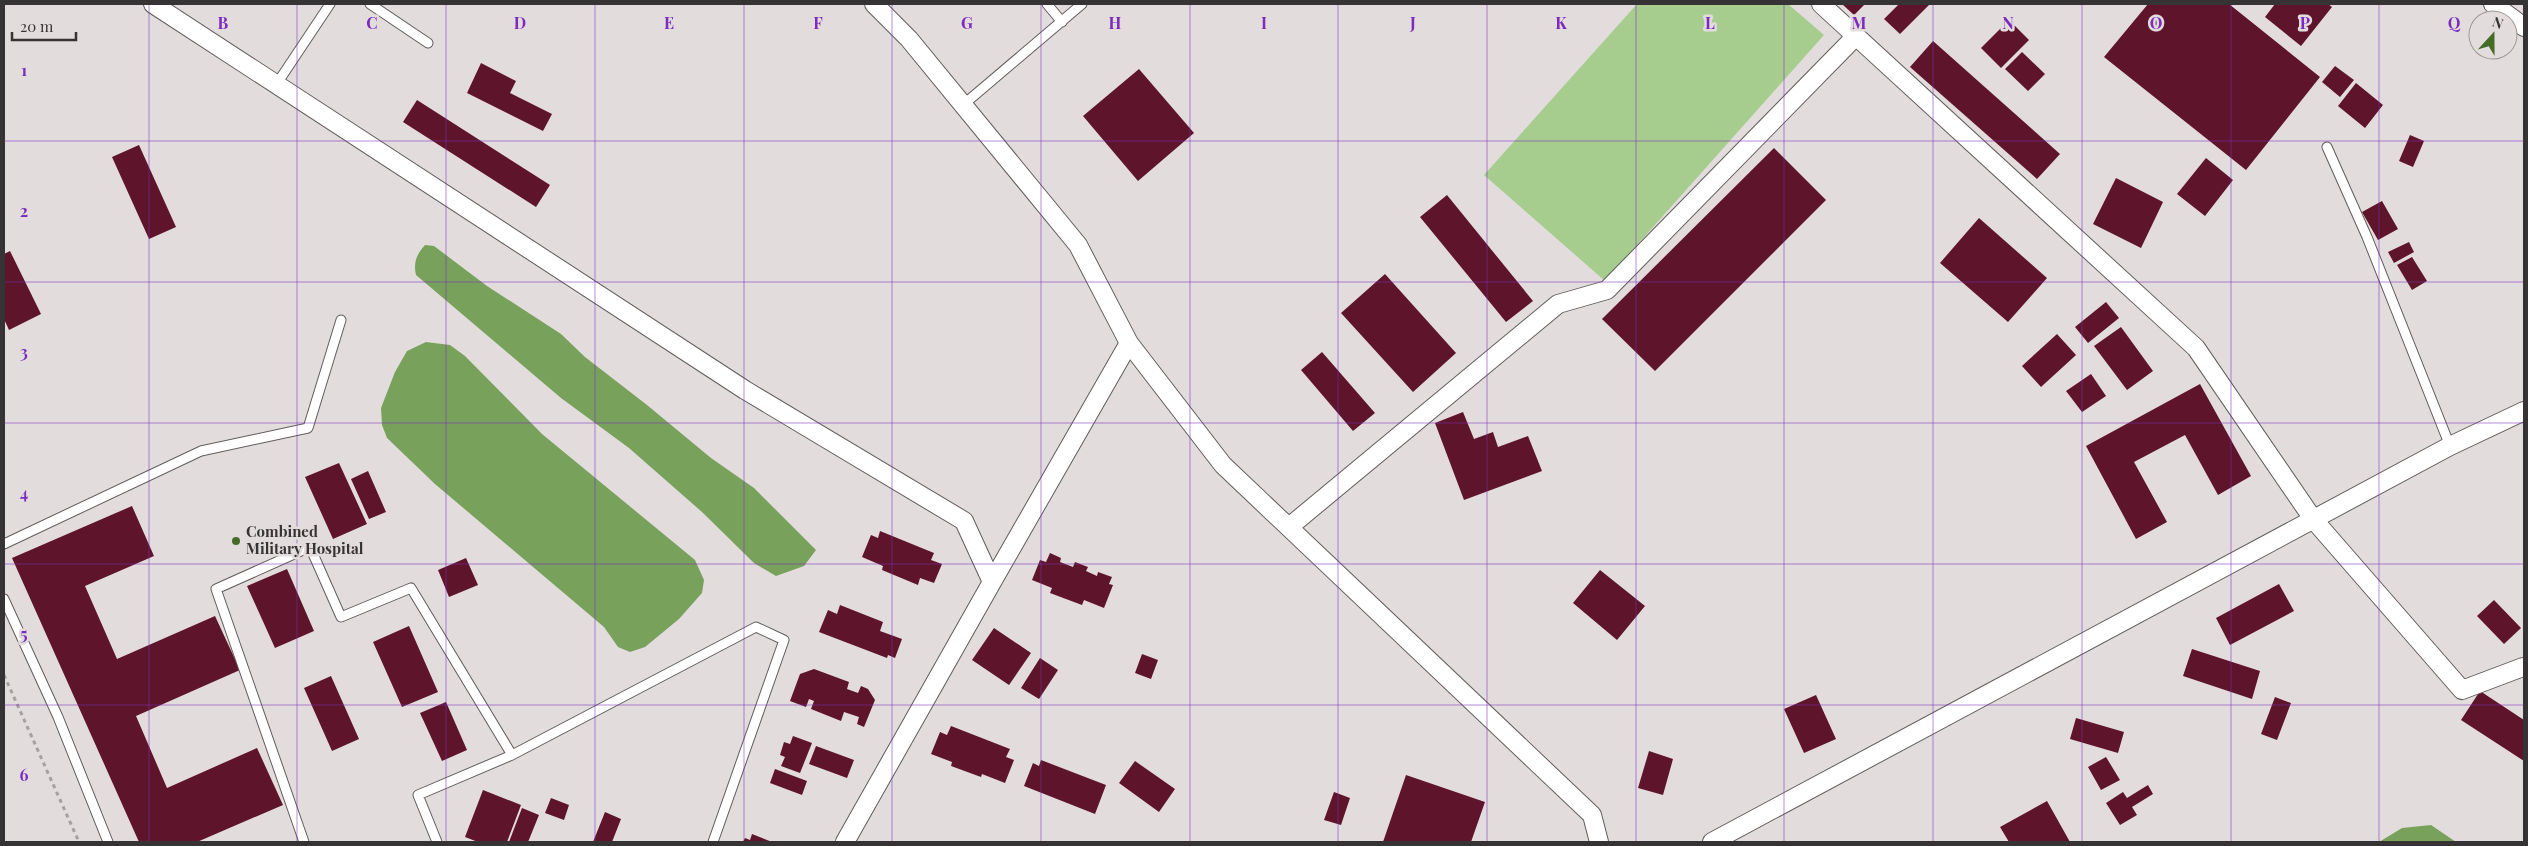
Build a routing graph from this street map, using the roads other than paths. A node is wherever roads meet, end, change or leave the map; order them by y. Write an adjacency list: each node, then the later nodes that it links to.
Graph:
1 (153, 4): 13 (street)
2 (330, 4): 13 (lane)
3 (370, 4): 12 (lane)
4 (874, 4): 14 (street)
5 (1047, 4): 9 (lane)
6 (1082, 4): 9 (lane)
7 (1821, 4): 11 (street)
8 (2493, 4): 10 (street)
9 (1062, 22): 14 (lane)
10 (2524, 27)
11 (1856, 36): 20 (street); 21 (street)
12 (428, 43)
13 (276, 85): 23 (street)
14 (963, 105): 17 (street)
15 (2327, 147): 19 (lane)
16 (341, 320): 22 (lane)
17 (1129, 343): 21 (street); 23 (street)
18 (2524, 411): 19 (street)
19 (2450, 446): 20 (street)
20 (2313, 519): 25 (street); 33 (street)
21 (1289, 528): 32 (street)
22 (4, 544)
23 (992, 582): 31 (street)
24 (4, 600): 27 (lane)
25 (2523, 668)
26 (512, 755): 28 (lane); 29 (lane); 30 (lane)
27 (108, 842)
28 (304, 842)
29 (437, 842)
30 (713, 842)
31 (845, 842)
32 (1599, 842)
33 (1712, 842)

